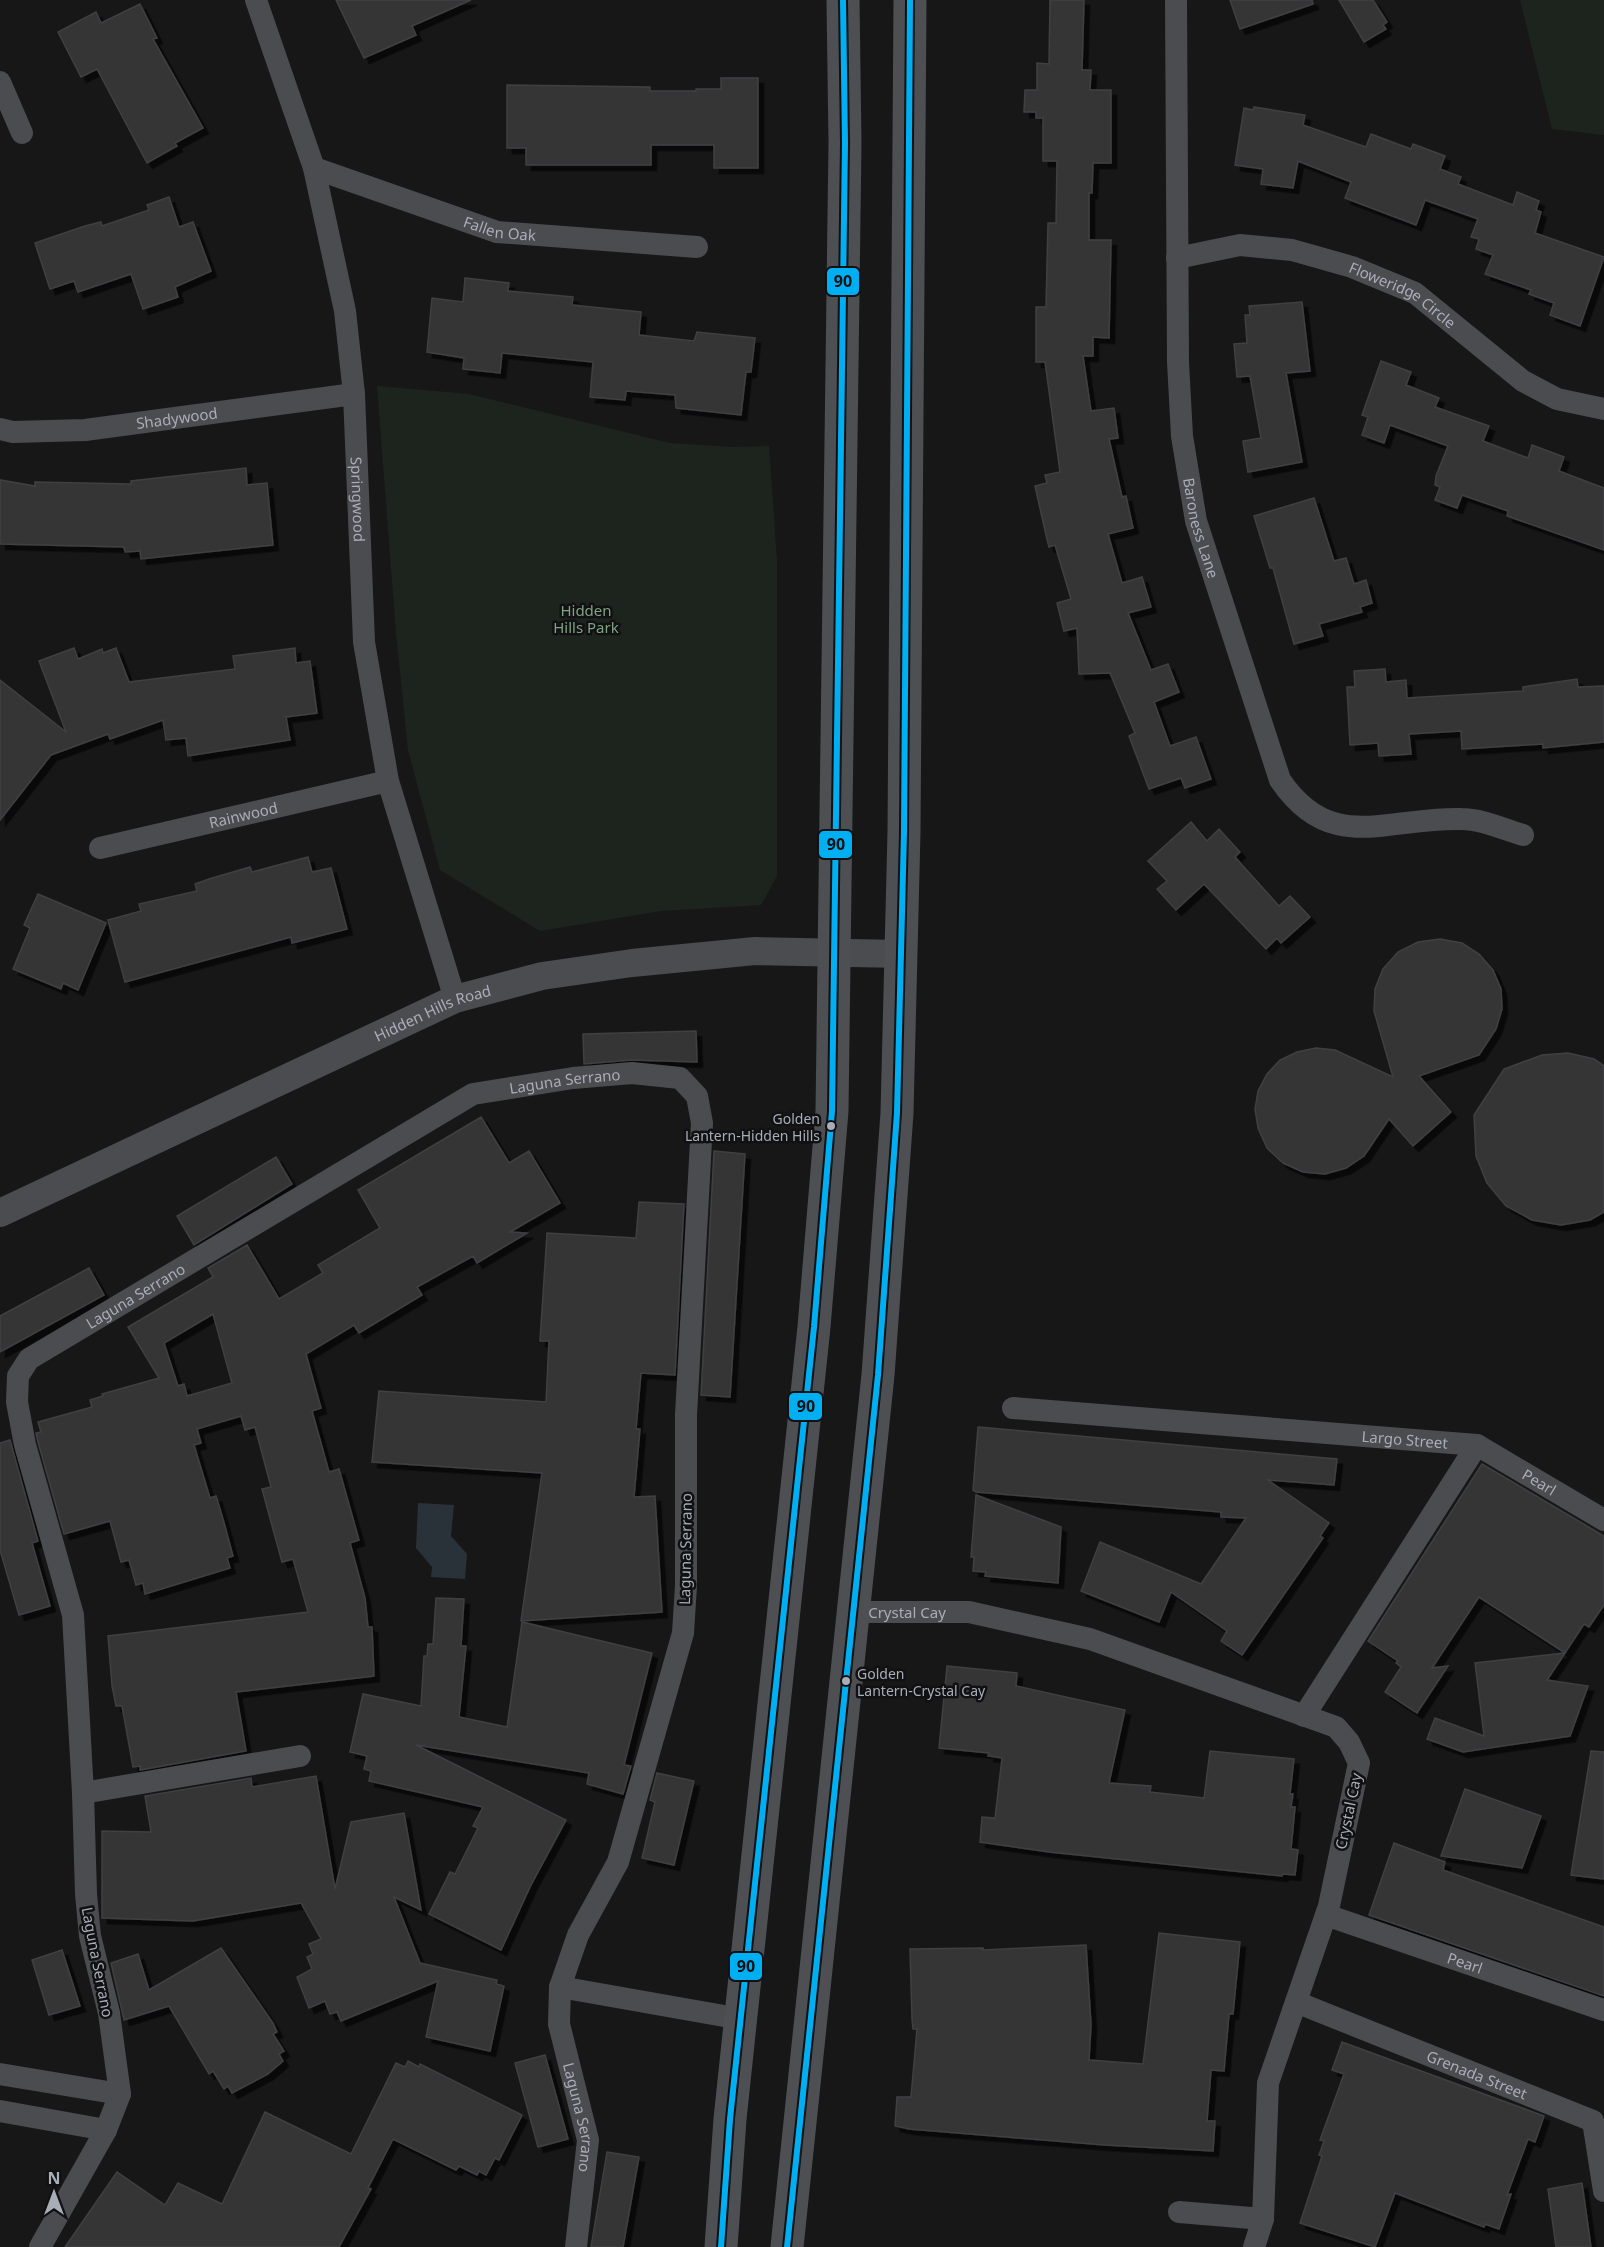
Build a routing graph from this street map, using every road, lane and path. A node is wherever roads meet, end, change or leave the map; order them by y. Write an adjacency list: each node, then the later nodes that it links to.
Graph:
1 (256, 0): 7 (street, Springwood)
2 (843, 0): 16 (main road)
3 (910, 0): 17 (main road)
4 (1176, 0): 9 (street, Baroness Lane)
5 (0, 82): 6 (street)
6 (22, 133)
7 (314, 168): 8 (street, Fallen Oak); 10 (street, Springwood)
8 (697, 247)
9 (1177, 258): 11 (street, Floweridge Circle); 14 (street, Baroness Lane)
10 (354, 394): 12 (street, Shadywood); 13 (street, Springwood)
11 (1604, 409)
12 (0, 429)
13 (388, 782): 15 (street, Rainwood); 18 (street, Springwood)
14 (1523, 835)
15 (100, 848)
16 (836, 951): 17 (street, Hidden Hills Road); 18 (street, Hidden Hills Road); 31 (main road)
17 (902, 954): 23 (main road)
18 (455, 999): 19 (street, Hidden Hills Road)
19 (0, 1213)
20 (1013, 1408): 21 (street, Largo Street)
21 (1477, 1445): 22 (street, Pearl); 24 (street, Largo Street)
22 (1604, 1520)
23 (853, 1612): 24 (street, Crystal Cay); 42 (main road)
24 (1304, 1716): 27 (street, Crystal Cay)
25 (300, 1756): 26 (street)
26 (83, 1793): 28 (street, Laguna Serrano); 33 (street, Laguna Serrano)
27 (1326, 1915): 29 (street, Crystal Cay); 30 (street, Pearl)
28 (560, 1987): 31 (street); 40 (street, Laguna Serrano)
29 (1296, 2002): 36 (street, Grenada Street); 38 (street, Crystal Cay)
30 (1604, 2010)
31 (741, 2019): 41 (main road)
32 (0, 2074): 33 (street)
33 (120, 2094): 35 (street, Laguna Serrano)
34 (0, 2111): 35 (street)
35 (106, 2130): 39 (street, Laguna Serrano)
36 (1604, 2191)
37 (1179, 2212): 38 (street)
38 (1263, 2219): 43 (street, Crystal Cay)
39 (40, 2247)
40 (576, 2247)
41 (721, 2247)
42 (786, 2247)
43 (1254, 2247)

